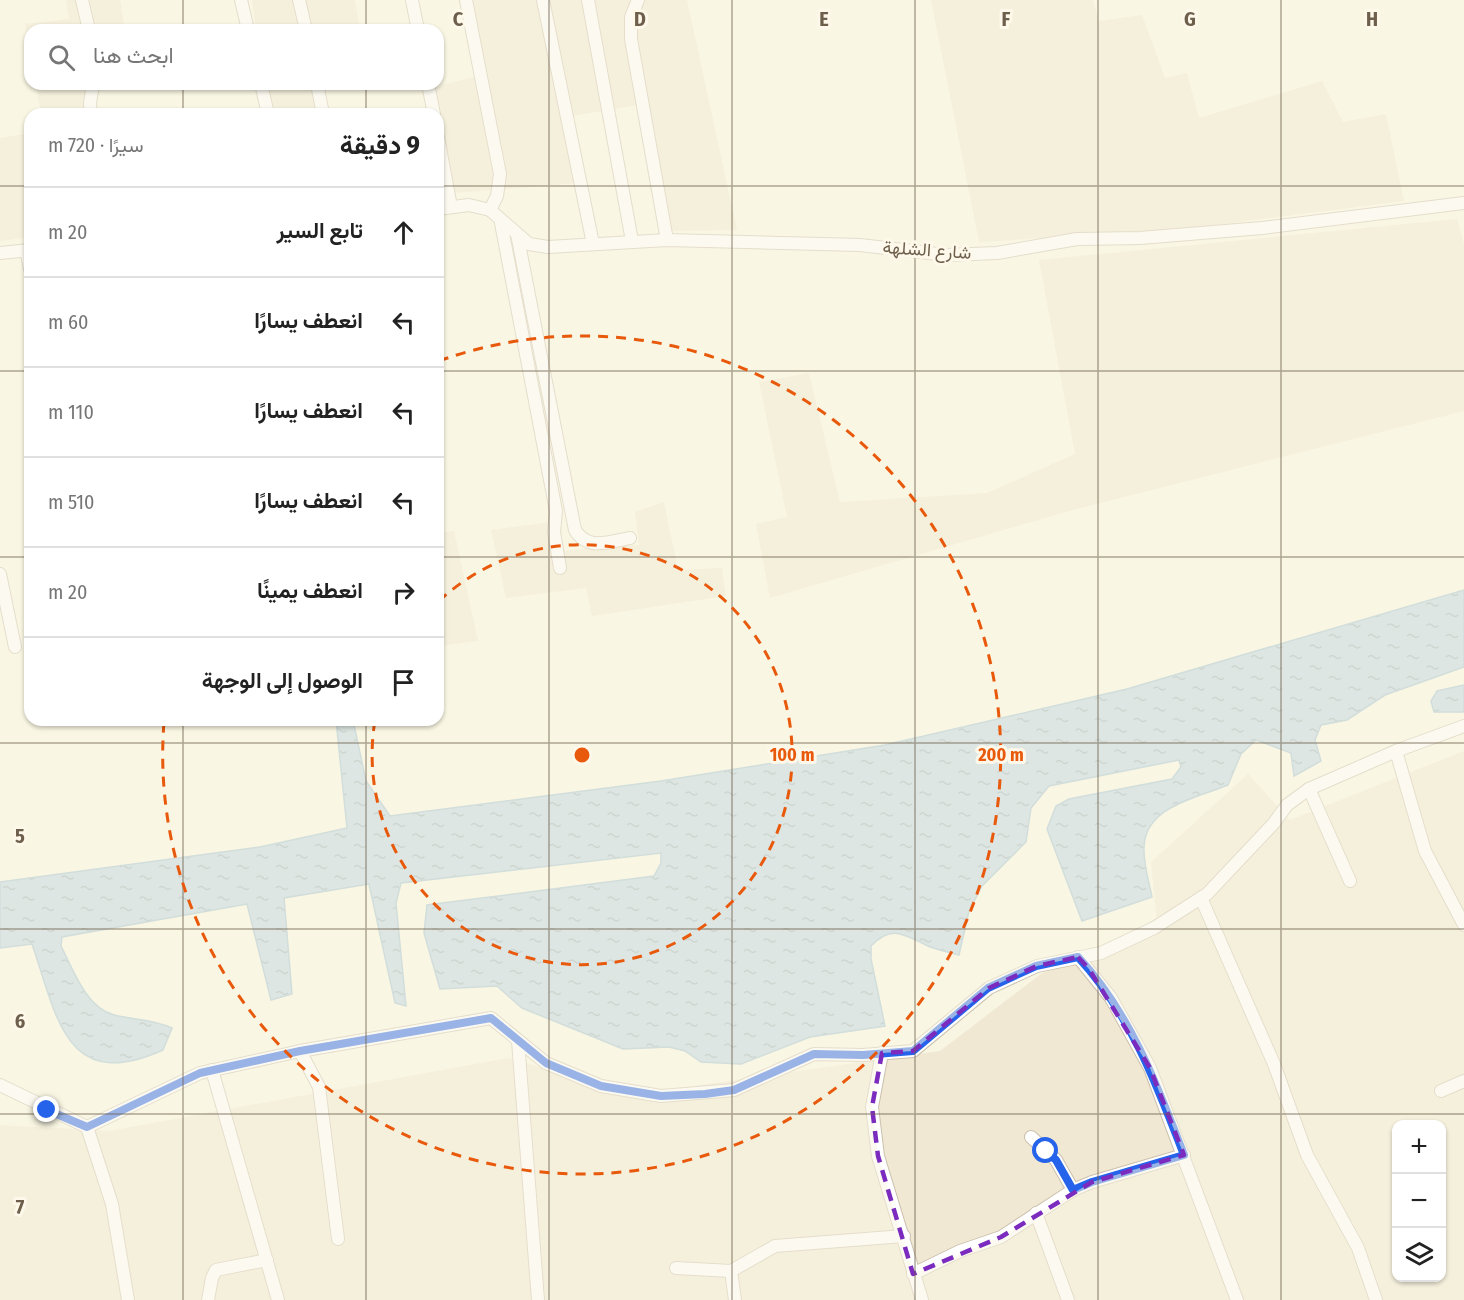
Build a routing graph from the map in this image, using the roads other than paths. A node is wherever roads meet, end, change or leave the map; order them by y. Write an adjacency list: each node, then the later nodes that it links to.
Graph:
1 (82, 0): 9 (street)
2 (241, 0): 10 (street)
3 (299, 0): 11 (street)
4 (412, 0): 12 (street)
5 (466, 0): 25 (street)
6 (543, 0): 30 (street)
7 (588, 0): 29 (street)
8 (638, 0): 28 (street)
9 (88, 24)
10 (247, 24)
11 (305, 24)
12 (417, 24)
13 (92, 90): 17 (street)
14 (262, 90): 18 (street)
15 (318, 90): 19 (street)
16 (429, 90): 20 (street)
17 (90, 108)
18 (267, 108)
19 (322, 108)
20 (433, 108)
21 (444, 169): 23 (street)
22 (1464, 203): 28 (street, شارع الشلهة)
23 (451, 207): 24 (street); 25 (street)
24 (444, 208)
25 (490, 210): 26 (street, شارع الشلهة)
26 (501, 223): 27 (street, شارع الشلهة); 34 (street)
27 (517, 234): 30 (street, شارع الشلهة); 33 (street)
28 (667, 240): 29 (street, شارع الشلهة)
29 (632, 241): 30 (street, شارع الشلهة)
30 (593, 244)
31 (24, 250): 32 (street)
32 (0, 253)
33 (630, 538)
34 (560, 568)
35 (0, 574): 36 (street)
36 (15, 647)
37 (1464, 726): 38 (street)
38 (1396, 750): 39 (street); 42 (street)
39 (1310, 789): 40 (street); 41 (street)
40 (1350, 881)
41 (1201, 898): 43 (street); 70 (street)
42 (1464, 925)
43 (1078, 957): 46 (street); 53 (street)
44 (518, 1041): 45 (street); 46 (street); 65 (street)
45 (300, 1051): 47 (street); 57 (street)
46 (882, 1053): 56 (street)
47 (212, 1070): 51 (street); 58 (street)
48 (1464, 1081): 50 (street)
49 (0, 1085): 51 (street)
50 (1442, 1091)
51 (87, 1127): 62 (street)
52 (1031, 1137): 54 (street)
53 (1184, 1155): 54 (street); 69 (street)
54 (1073, 1190): 55 (street)
55 (1036, 1213): 61 (street); 68 (street)
56 (904, 1236): 60 (street); 61 (street)
57 (338, 1239)
58 (267, 1260): 63 (street); 64 (street)
59 (676, 1268): 60 (street)
60 (731, 1271): 66 (street)
61 (913, 1274): 67 (street)
62 (128, 1300)
63 (208, 1300)
64 (278, 1300)
65 (538, 1300)
66 (735, 1300)
67 (922, 1300)
68 (1068, 1300)
69 (1237, 1300)
70 (1376, 1300)

